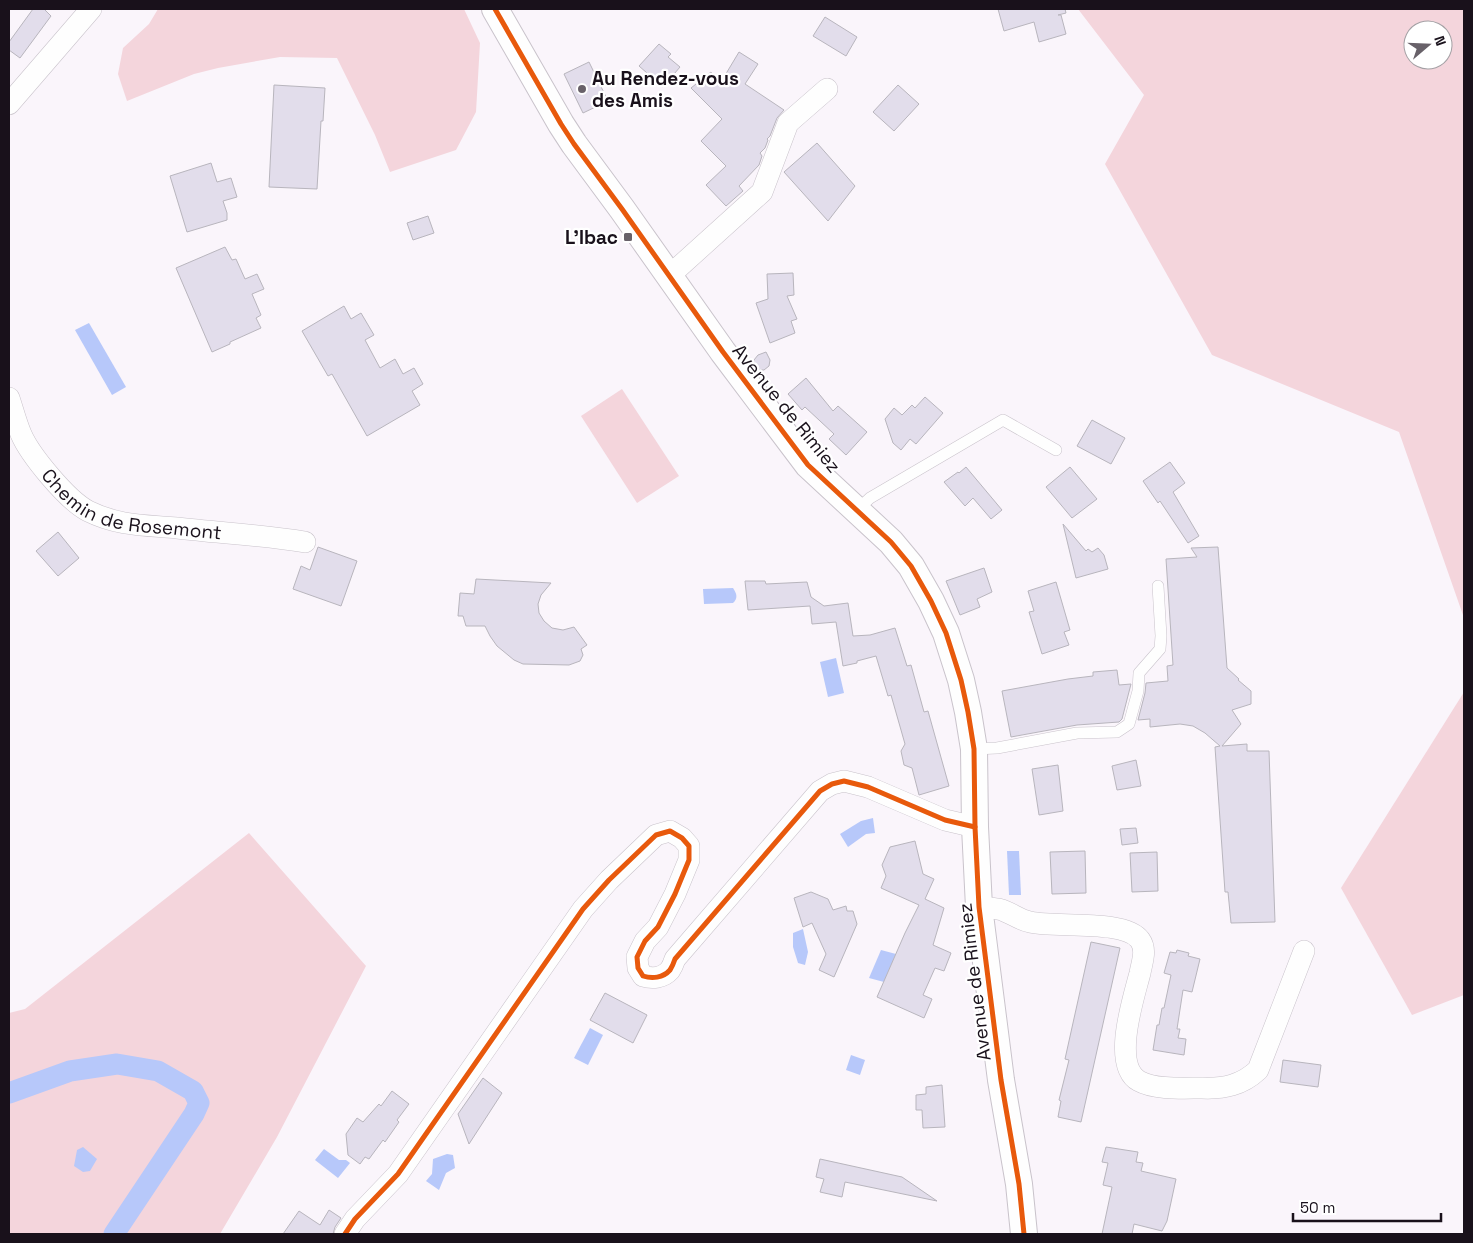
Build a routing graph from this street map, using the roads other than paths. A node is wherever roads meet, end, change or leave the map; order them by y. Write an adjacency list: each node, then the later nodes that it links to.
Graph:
1 (91, 9): 4 (street)
2 (495, 9): 5 (street, Avenue de Rimiez)
3 (827, 89): 5 (street)
4 (9, 104)
5 (669, 276): 8 (street, Avenue de Rimiez)
6 (9, 398): 9 (street, Chemin de Rosemont)
7 (1056, 450): 8 (lane)
8 (857, 510): 11 (street, Avenue de Rimiez)
9 (305, 542)
10 (1158, 586): 11 (lane)
11 (974, 749): 12 (street, Avenue de Rimiez)
12 (975, 827): 13 (street, Avenue de Rimiez); 15 (street)
13 (979, 908): 14 (street); 16 (street, Avenue de Rimiez)
14 (1304, 950)
15 (345, 1234)
16 (1024, 1234)

